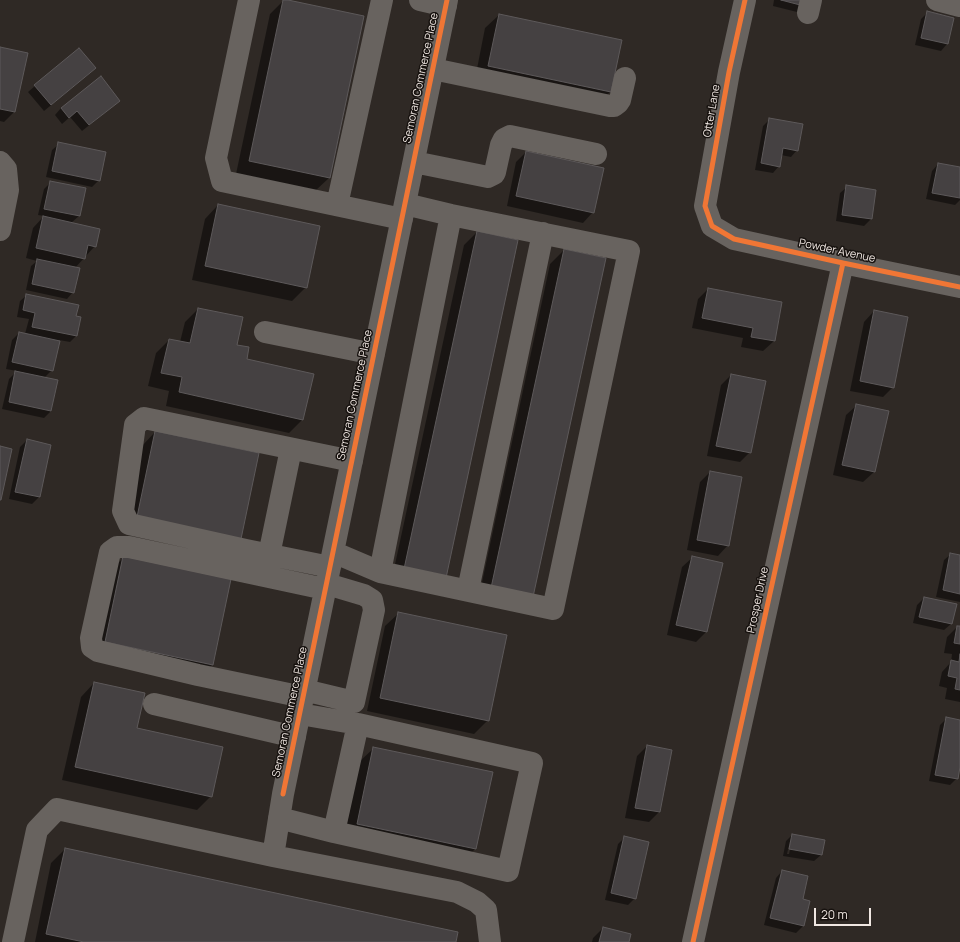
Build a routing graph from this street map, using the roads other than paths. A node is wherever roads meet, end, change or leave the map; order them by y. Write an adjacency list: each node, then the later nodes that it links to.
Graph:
1 (249, 0): 13 (street)
2 (382, 0): 13 (street)
3 (420, 0): 6 (street)
4 (745, 0): 16 (street, Otter Lane)
5 (937, 0): 7 (street)
6 (447, 3): 8 (street, Semoran Commerce Place)
7 (960, 6)
8 (433, 69): 9 (street); 12 (street, Semoran Commerce Place)
9 (625, 78)
10 (596, 154): 12 (street)
11 (0, 162): 17 (street)
12 (414, 162): 14 (street, Semoran Commerce Place)
13 (337, 205): 14 (street)
14 (403, 212): 15 (street); 22 (street, Semoran Commerce Place)
15 (451, 215): 18 (street); 26 (street)
16 (712, 226): 19 (street, Powder Avenue)
17 (0, 230)
18 (543, 233): 28 (street); 28 (street)
19 (842, 263): 20 (street, Powder Avenue); 38 (street, Prosper Drive)
20 (960, 287)
21 (265, 332): 22 (street)
22 (374, 354): 24 (street, Semoran Commerce Place)
23 (291, 449): 24 (street); 25 (street); 25 (street)
24 (352, 461): 27 (street, Semoran Commerce Place)
25 (270, 555): 27 (street)
26 (380, 572): 27 (street); 28 (street)
27 (329, 573): 29 (street, Semoran Commerce Place); 29 (street); 29 (street)
28 (468, 590)
29 (302, 700): 31 (street); 32 (street, Semoran Commerce Place)
30 (154, 704): 32 (street)
31 (358, 724): 34 (street); 34 (street)
32 (295, 737): 33 (street, Semoran Commerce Place)
33 (279, 818): 34 (street); 35 (street, Semoran Commerce Place)
34 (334, 832)
35 (273, 856): 36 (street); 37 (street)
36 (14, 942)
37 (490, 942)
38 (692, 942)

